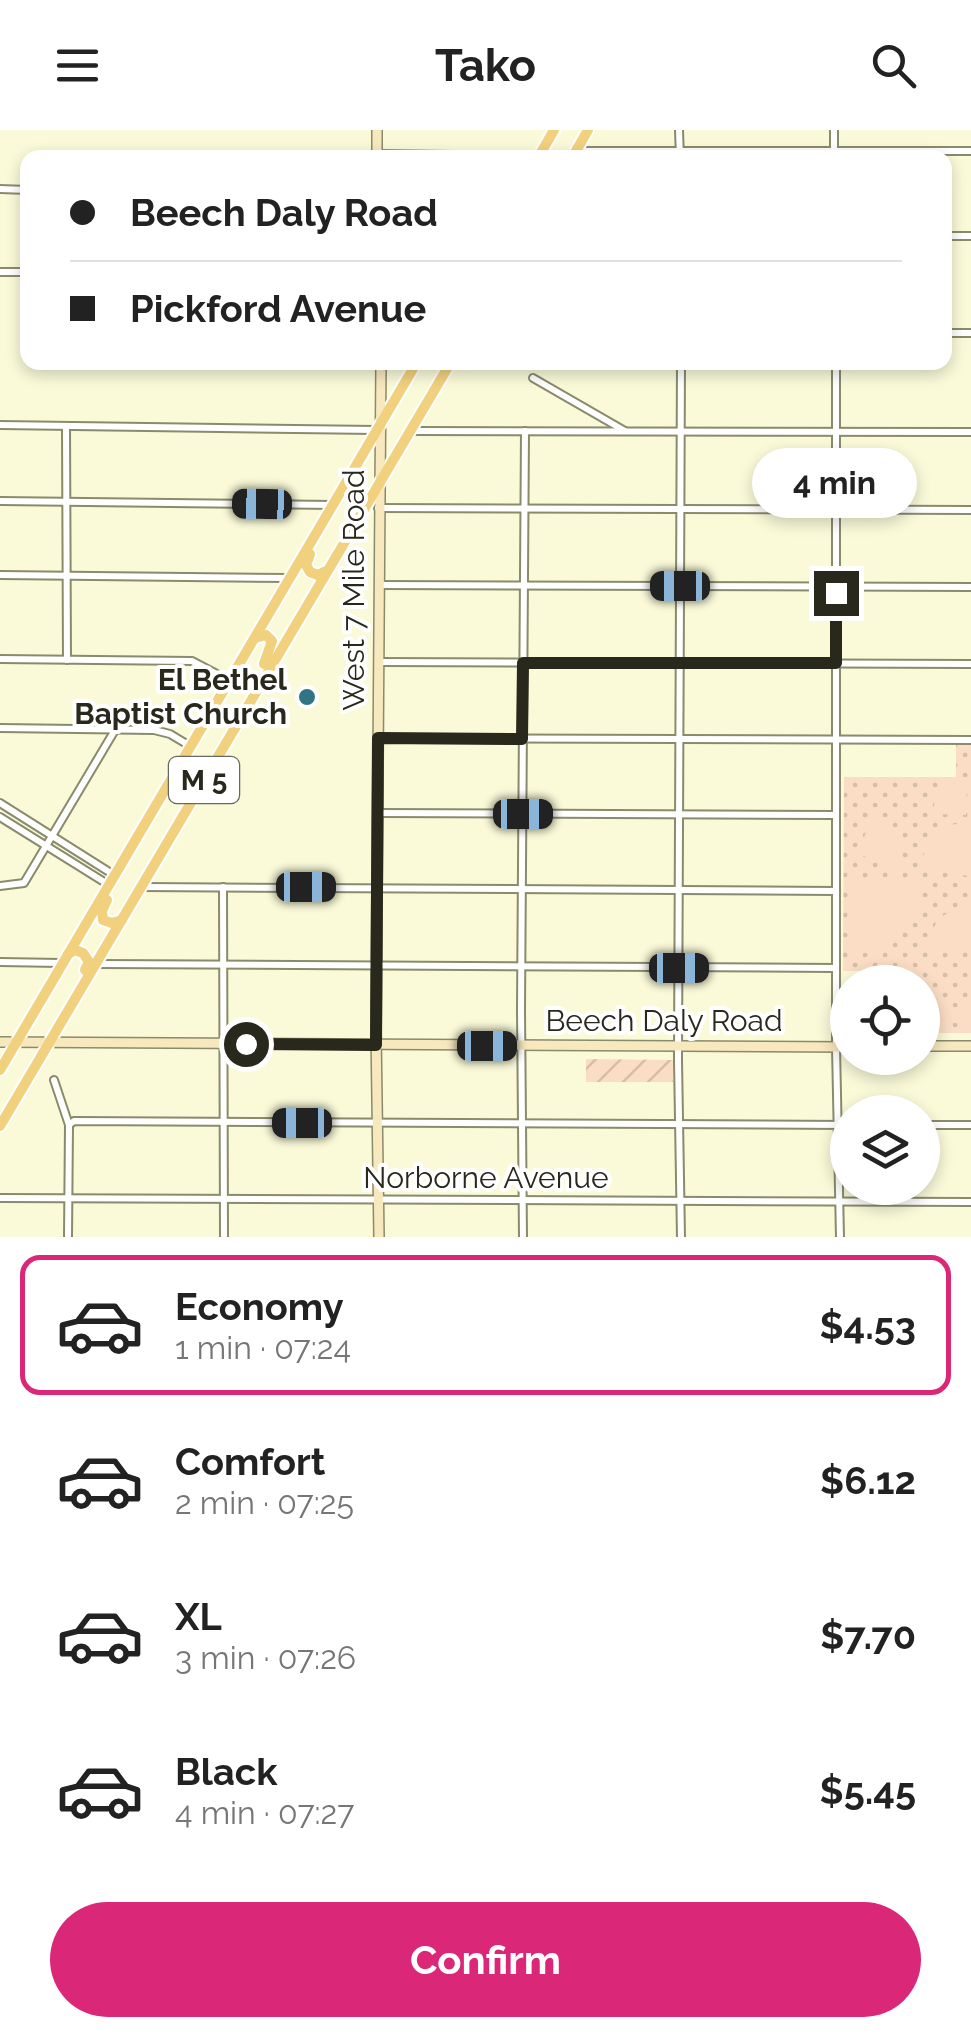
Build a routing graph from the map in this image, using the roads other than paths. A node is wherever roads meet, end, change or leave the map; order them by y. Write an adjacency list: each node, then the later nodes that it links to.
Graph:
1 (381, 370): 9 (main road, West 7 Mile Road)
2 (413, 370): 9 (main road, M 5)
3 (446, 370): 10 (main road, M 5)
4 (681, 370): 13 (street)
5 (836, 370): 14 (street)
6 (533, 378): 12 (street)
7 (0, 425): 8 (street)
8 (66, 426): 9 (street); 18 (street)
9 (379, 427): 16 (main road, West 7 Mile Road); 19 (main road, M 5)
10 (410, 430): 11 (street); 16 (main road, M 5)
11 (525, 431): 12 (street); 20 (street)
12 (626, 432): 13 (street)
13 (682, 432): 14 (street); 22 (street)
14 (836, 432): 15 (street); 23 (street)
15 (971, 432)
16 (379, 483): 21 (main road, West 7 Mile Road); 26 (main road, M 5)
17 (0, 501): 18 (street)
18 (67, 502): 19 (street); 28 (street)
19 (333, 505): 25 (main road, M 5)
20 (525, 507): 21 (street); 22 (street); 31 (street)
21 (378, 508): 30 (main road, West 7 Mile Road)
22 (680, 508): 23 (street); 32 (street)
23 (836, 510): 24 (street); 33 (street)
24 (971, 510)
25 (321, 526): 26 (main road); 29 (main road, M 5)
26 (330, 566): 44 (main road, M 5)
27 (0, 575): 28 (street)
28 (68, 576): 29 (street); 37 (street)
29 (290, 578): 35 (main road, M 5)
30 (379, 585): 31 (street); 38 (main road, West 7 Mile Road)
31 (524, 586): 32 (street); 39 (street)
32 (680, 586): 33 (street); 41 (street)
33 (836, 587): 34 (street); 40 (street)
34 (971, 588)
35 (254, 638): 43 (main road, M 5); 44 (main road)
36 (0, 659): 37 (street)
37 (67, 660): 43 (street)
38 (379, 662): 39 (street); 47 (main road, West 7 Mile Road)
39 (523, 663): 41 (street); 48 (street)
40 (836, 663): 41 (street); 42 (street); 50 (street)
41 (680, 664): 49 (street)
42 (971, 664)
43 (230, 681): 52 (main road, M 5)
44 (237, 723): 64 (main road, M 5)
45 (0, 728): 46 (street)
46 (116, 730): 52 (street); 60 (street)
47 (378, 738): 48 (street); 54 (main road, West 7 Mile Road)
48 (522, 739): 49 (street); 55 (street)
49 (680, 739): 50 (street); 56 (street)
50 (836, 739): 51 (street); 57 (street)
51 (971, 740)
52 (190, 746): 59 (main road, M 5)
53 (0, 803): 60 (street)
54 (378, 813): 55 (street); 65 (main road, West 7 Mile Road)
55 (523, 814): 56 (street); 67 (street)
56 (680, 815): 57 (street); 68 (street)
57 (836, 816): 69 (street)
58 (0, 817): 61 (street)
59 (142, 828): 62 (main road, M 5); 70 (main road)
60 (53, 836): 61 (street); 62 (street)
61 (47, 847): 62 (street); 63 (street)
62 (112, 880): 71 (main road, M 5)
63 (0, 886)
64 (141, 887): 66 (street); 70 (main road, M 5)
65 (378, 887): 66 (street); 67 (street); 76 (main road, West 7 Mile Road)
66 (222, 888): 74 (street)
67 (522, 890): 68 (street); 77 (street)
68 (679, 890): 69 (street); 78 (street)
69 (836, 891): 75 (street)
70 (122, 920): 73 (main road, M 5)
71 (65, 959): 72 (street); 80 (main road); 82 (main road, M 5)
72 (0, 962)
73 (95, 964): 74 (street); 80 (main road, M 5)
74 (222, 965): 76 (street); 84 (street)
75 (836, 965)
76 (377, 967): 77 (street); 85 (main road, West 7 Mile Road)
77 (522, 967): 78 (street); 86 (street)
78 (679, 968): 79 (street); 87 (street)
79 (830, 968)
80 (77, 993): 83 (main road, M 5)
81 (0, 1042): 82 (main road, Beech Daly Road)
82 (16, 1042): 83 (main road, Beech Daly Road); 91 (main road, M 5)
83 (50, 1042): 84 (main road, Beech Daly Road); 100 (main road, M 5)
84 (221, 1044): 85 (main road, Beech Daly Road); 93 (street)
85 (376, 1045): 86 (main road, Beech Daly Road); 94 (main road, West 7 Mile Road)
86 (521, 1046): 87 (main road, Beech Daly Road); 95 (street)
87 (679, 1046): 90 (main road, Beech Daly Road); 96 (street)
88 (940, 1046): 89 (main road)
89 (971, 1046)
90 (830, 1047)
91 (0, 1070)
92 (54, 1080): 97 (street)
93 (222, 1122): 94 (street); 97 (street); 104 (street)
94 (378, 1123): 95 (street); 105 (main road, West 7 Mile Road)
95 (522, 1124): 96 (street); 106 (street)
96 (680, 1124): 98 (street); 107 (street)
97 (69, 1125): 103 (street)
98 (830, 1125)
99 (940, 1125): 101 (street)
100 (0, 1126)
101 (971, 1126)
102 (0, 1198): 103 (street, Norborne Avenue)
103 (67, 1198): 104 (street, Norborne Avenue); 112 (street)
104 (223, 1199): 105 (street, Norborne Avenue); 113 (street)
105 (378, 1200): 106 (street, Norborne Avenue); 114 (main road, West 7 Mile Road)
106 (523, 1201): 107 (street, Norborne Avenue); 115 (street)
107 (681, 1201): 108 (street, Norborne Avenue); 116 (street)
108 (830, 1202)
109 (940, 1202): 110 (street, Norborne Avenue)
110 (971, 1202)
111 (839, 1205): 117 (street)
112 (68, 1237)
113 (224, 1237)
114 (378, 1237)
115 (524, 1237)
116 (681, 1237)
117 (840, 1237)

